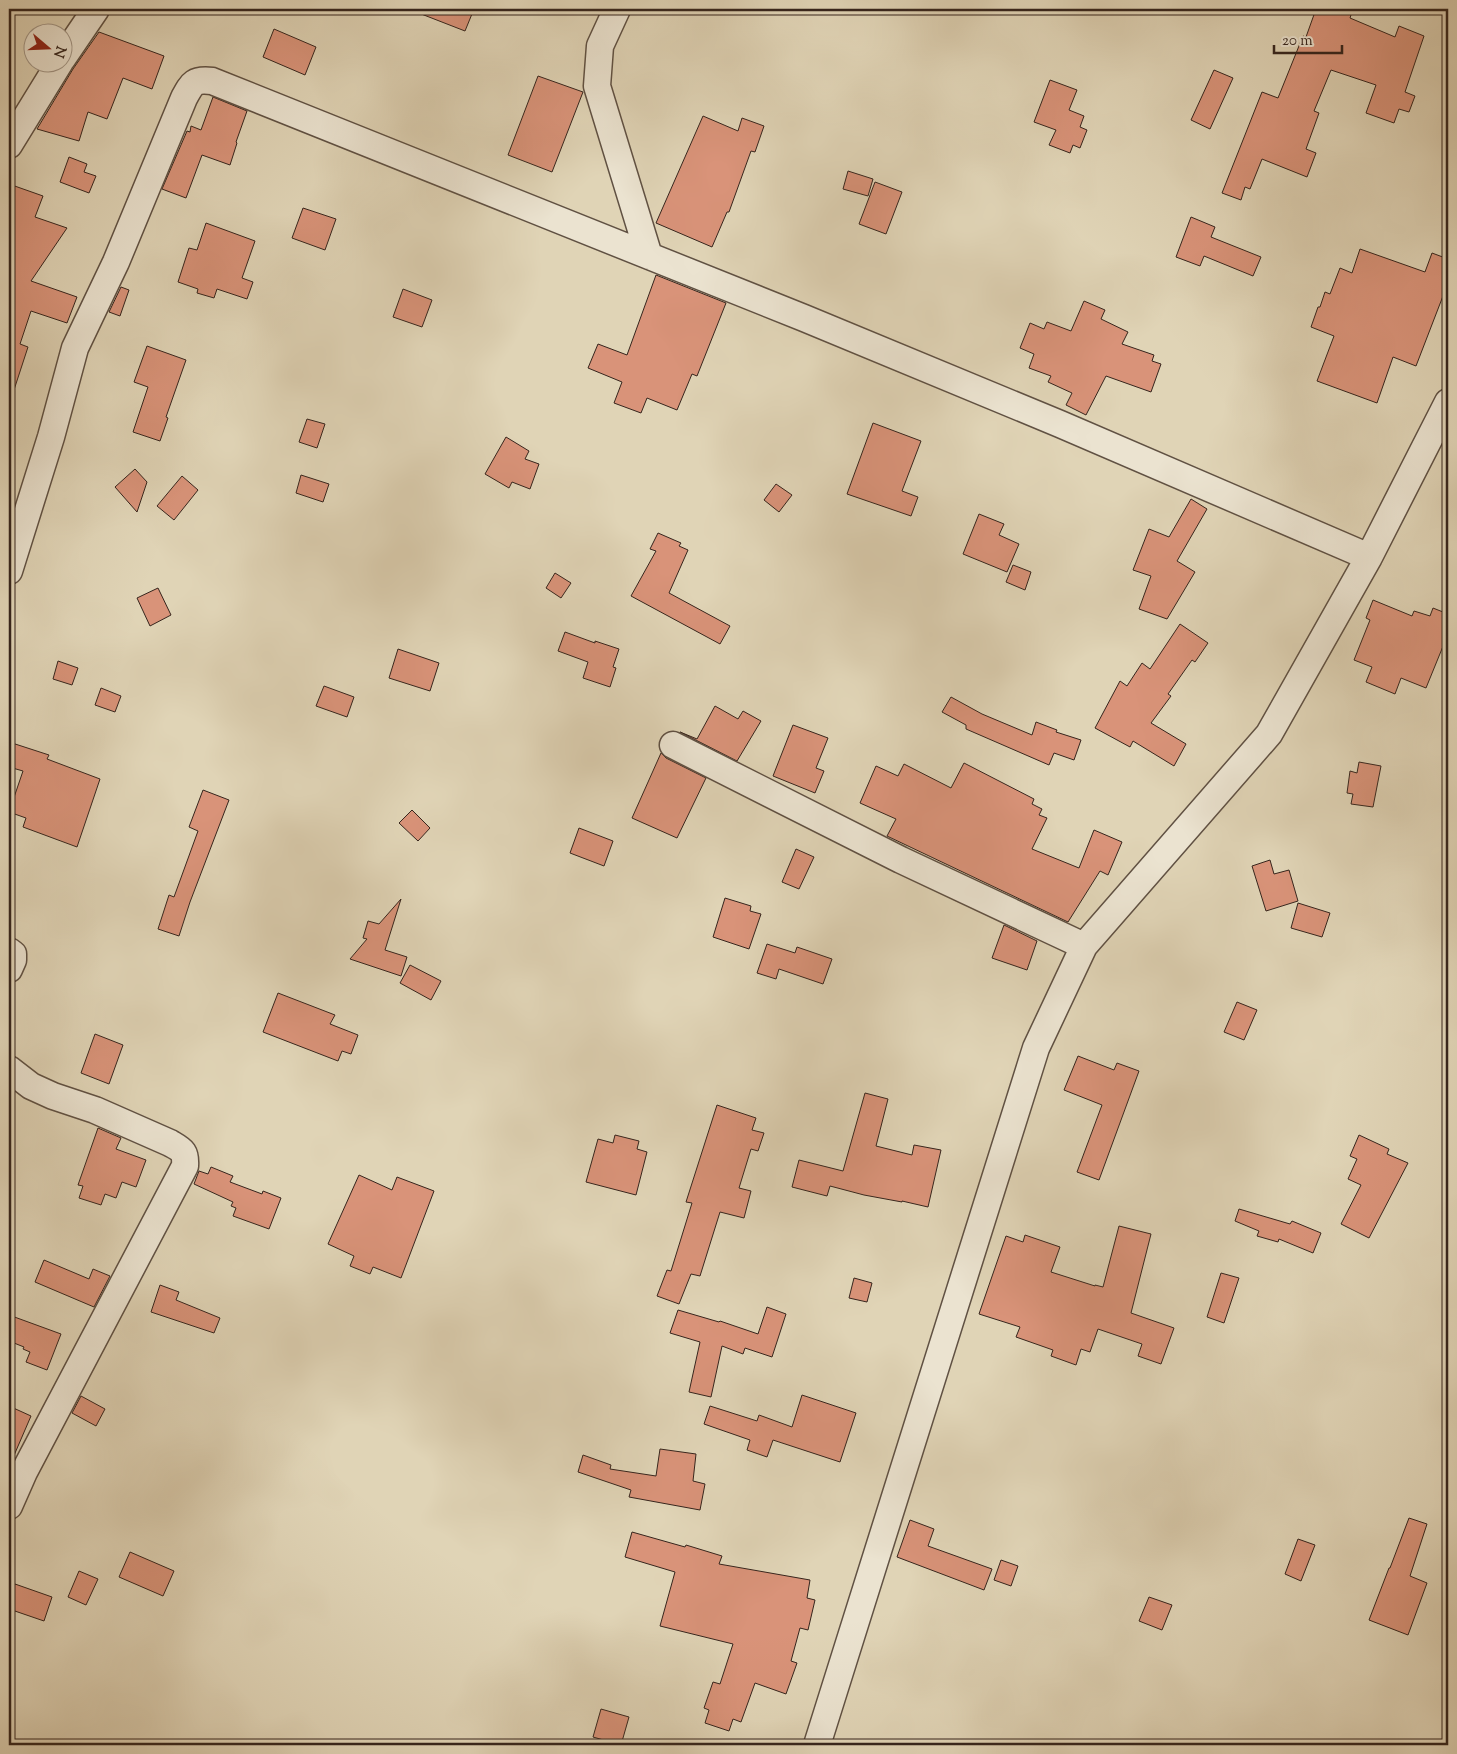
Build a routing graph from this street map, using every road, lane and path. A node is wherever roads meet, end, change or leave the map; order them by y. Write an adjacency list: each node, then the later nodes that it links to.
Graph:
1 (96, 9): 3 (street)
2 (617, 9): 6 (street)
3 (72, 44)
4 (54, 72): 5 (street)
5 (9, 145)
6 (649, 256): 8 (street); 9 (street)
7 (1448, 402): 8 (street)
8 (1369, 557): 11 (street)
9 (9, 567)
10 (673, 745): 11 (street)
11 (1084, 946): 16 (street)
12 (9, 951): 13 (street)
13 (9, 969)
14 (9, 1069): 15 (street)
15 (9, 1506)
16 (817, 1745)

